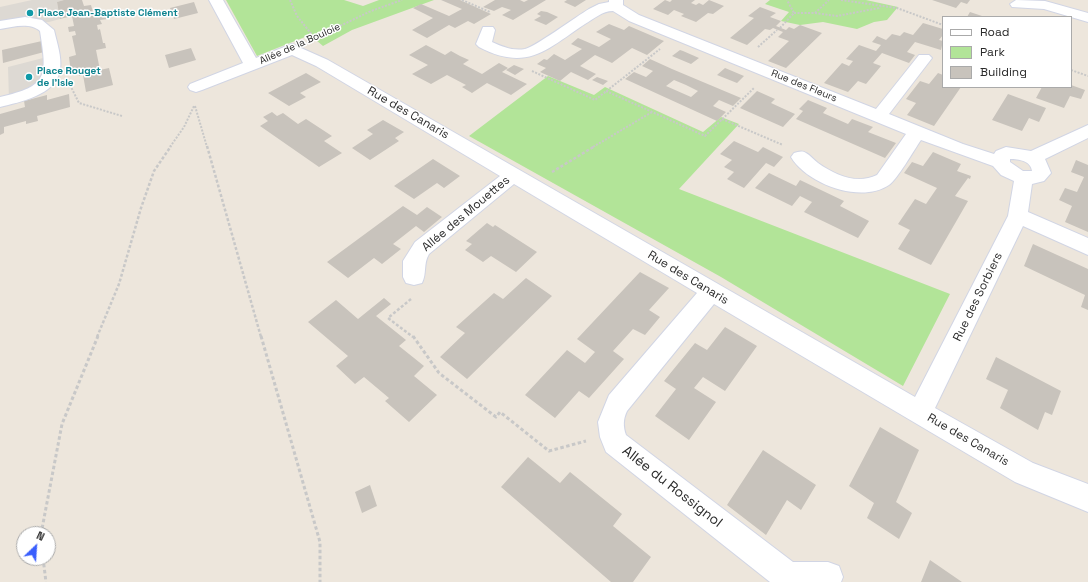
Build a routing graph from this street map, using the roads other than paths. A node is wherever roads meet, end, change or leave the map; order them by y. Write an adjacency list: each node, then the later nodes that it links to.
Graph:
1 (216, 0): 9 (street)
2 (616, 3): 6 (street); 12 (street, Rue des Fleurs)
3 (1017, 4): 4 (street)
4 (1088, 18)
5 (0, 25): 11 (street)
6 (488, 30)
7 (292, 49): 9 (street, Allée de la Bouloie); 17 (street, Rue des Canaris)
8 (924, 58): 12 (street)
9 (252, 65): 10 (street, Allée de la Bouloie)
10 (201, 85)
11 (4, 101)
12 (879, 116): 14 (street, Rue des Fleurs)
13 (1088, 131): 16 (street)
14 (917, 132): 15 (street); 16 (street, Rue des Fleurs)
15 (800, 157)
16 (1028, 167): 18 (street, Rue des Sorbiers)
17 (522, 180): 20 (street, Allée des Mouettes); 21 (street, Rue des Canaris)
18 (1018, 216): 19 (street); 22 (street, Rue des Sorbiers)
19 (1088, 247)
20 (414, 277)
21 (711, 292): 22 (street, Rue des Canaris); 24 (street, Allée du Rossignol)
22 (920, 413): 23 (street, Rue des Canaris)
23 (1088, 498)
24 (828, 577)

